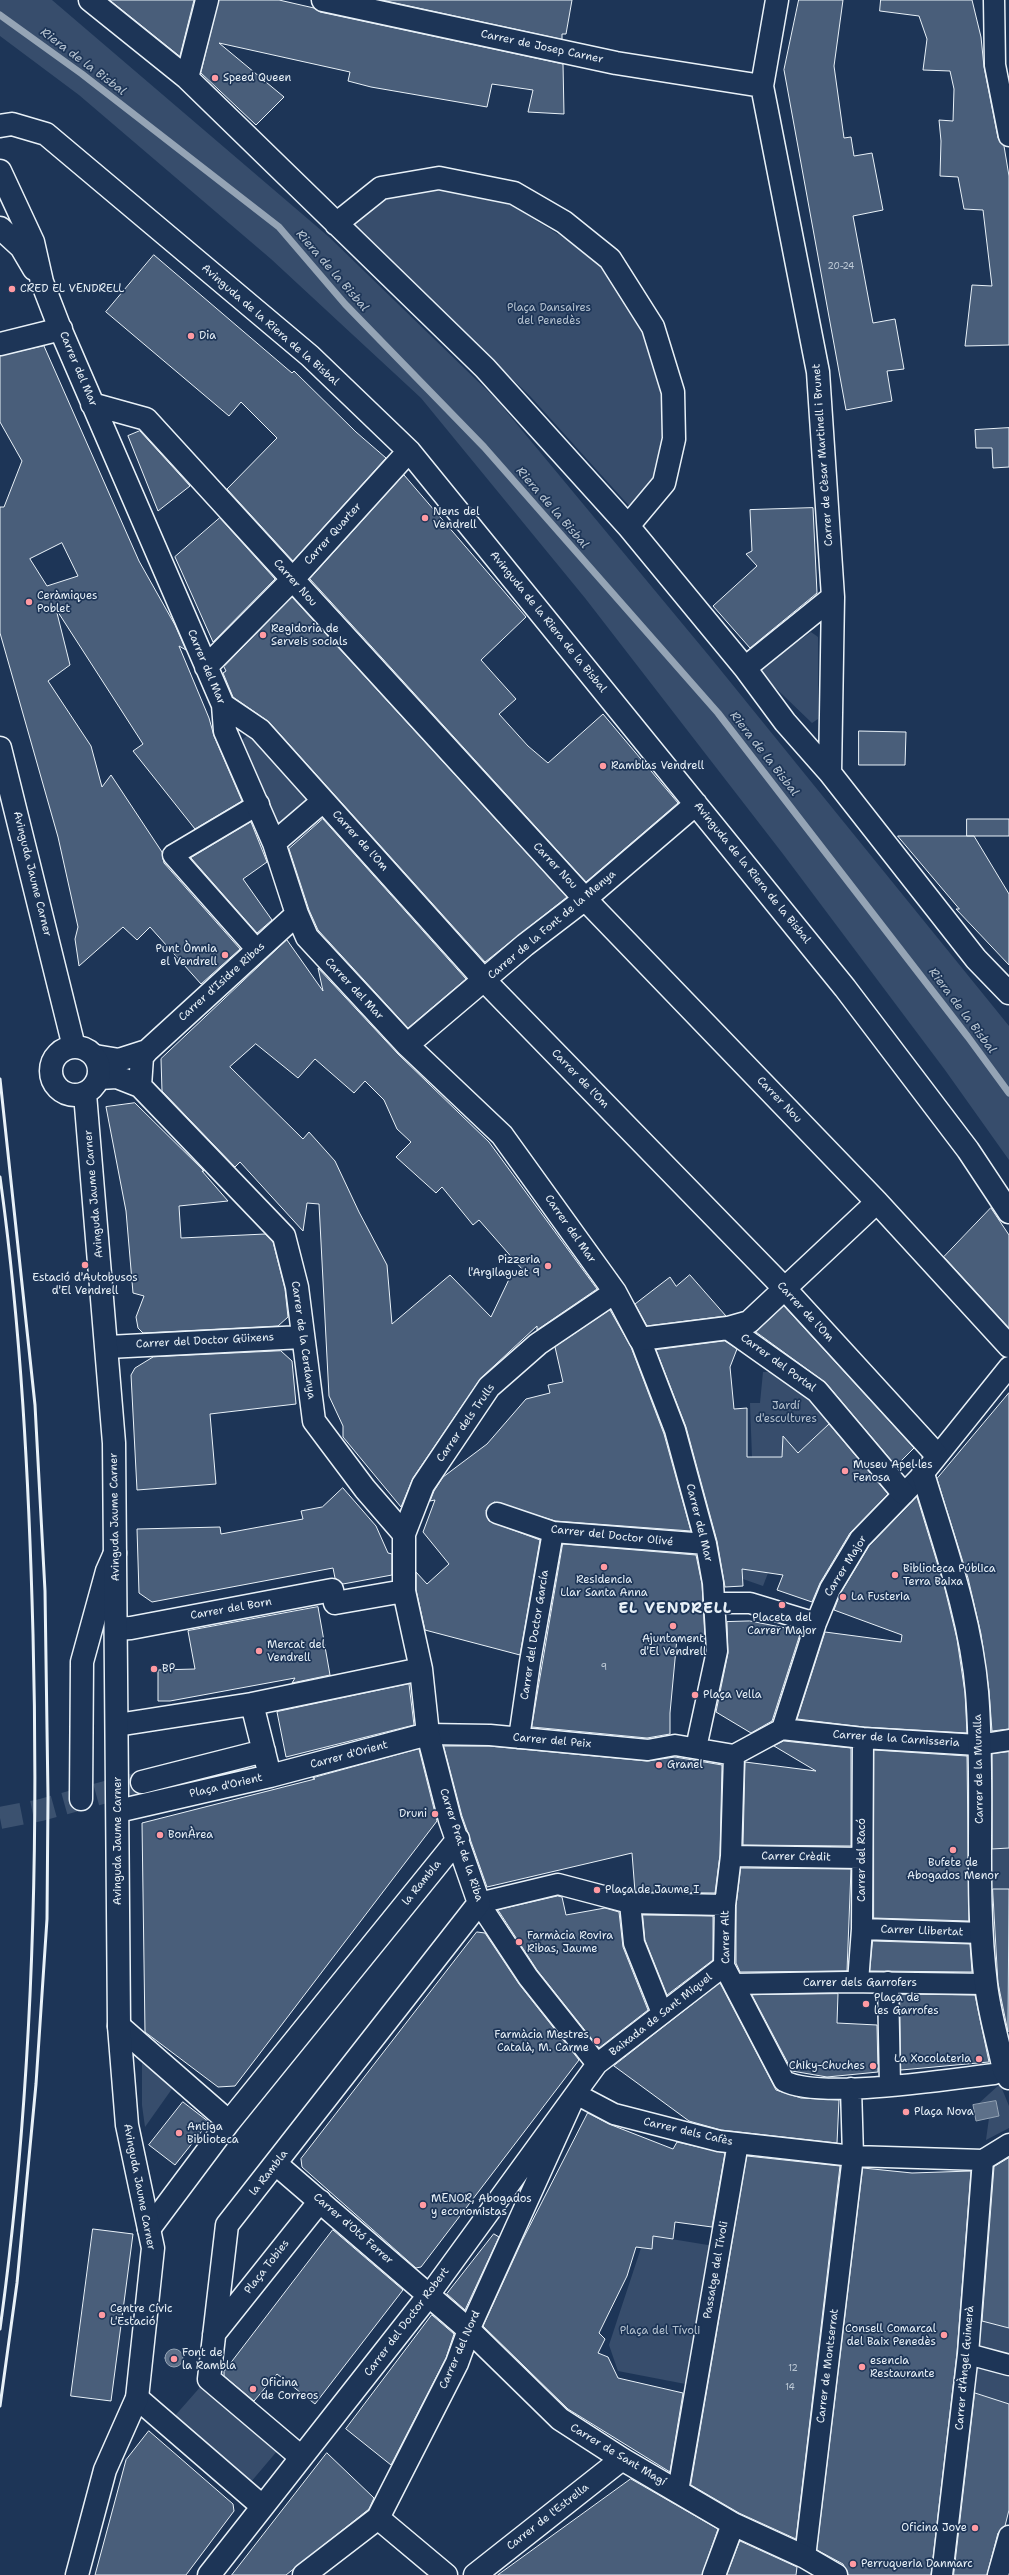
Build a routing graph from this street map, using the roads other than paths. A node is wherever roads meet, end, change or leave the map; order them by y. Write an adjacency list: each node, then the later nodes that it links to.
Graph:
1 (90, 0): 6 (street)
2 (207, 0): 6 (street)
3 (323, 0): 7 (street, Carrer de Josep Carner)
4 (777, 0): 7 (street, Carrer de Cèsar Martinell i Brunet)
5 (994, 0): 9 (street)
6 (187, 78): 11 (street)
7 (762, 86): 20 (street, Carrer de Cèsar Martinell i Brunet)
8 (0, 126): 17 (street, Avinguda de la Riera de la Bisbal)
9 (1009, 136)
10 (0, 171): 13 (street, Carrer del Mar)
11 (336, 224): 18 (street); 18 (street)
12 (0, 228): 13 (street, Carrer del Mar)
13 (42, 282): 14 (street, Carrer del Mar)
14 (61, 329): 15 (street); 16 (street, Carrer del Mar)
15 (0, 344)
16 (92, 404): 19 (street, Carrer Nou); 21 (street, Carrer del Mar)
17 (409, 451): 19 (street, Carrer Quarter); 28 (street, Avinguda de la Riera de la Bisbal)
18 (628, 526): 22 (street)
19 (292, 580): 21 (street, Carrer Quarter); 30 (street, Carrer Nou)
20 (833, 597): 22 (street); 25 (street, Carrer de Cèsar Martinell i Brunet)
21 (206, 667): 23 (street, Carrer del Mar)
22 (745, 668): 25 (street)
23 (223, 705): 26 (street, Carrer de l'Om); 27 (street, Carrer del Mar)
24 (0, 748): 36 (street, Avinguda Jaume Carner)
25 (830, 773): 34 (street)
26 (323, 801): 29 (street); 33 (street, Carrer de l'Om)
27 (258, 804): 29 (street, Carrer del Mar); 32 (street)
28 (696, 804): 30 (street, Carrer de la Font de la Menya); 42 (street, Avinguda de la Riera de la Bisbal)
29 (274, 843): 31 (street, Carrer del Mar)
30 (585, 899): 33 (street, Carrer de la Font de la Menya); 41 (street, Carrer Nou)
31 (297, 914): 32 (street, Carrer d'Isidre Ribas); 35 (street, Carrer del Mar)
32 (257, 950): 37 (street, Carrer d'Isidre Ribas)
33 (485, 981): 35 (street, Carrer de la Font de la Menya); 43 (street, Carrer de l'Om)
34 (1009, 993)
35 (407, 1045): 44 (street, Carrer del Mar)
36 (74, 1047): 38 (street); 39 (street)
37 (147, 1051): 38 (street, Carrer d'Isidre Ribas); 40 (street, Carrer d'Isidre Ribas)
38 (95, 1056): 39 (street, Avinguda Jaume Carner)
39 (92, 1086): 40 (street, Carrer de la Cerdanya); 48 (street, Avinguda Jaume Carner)
40 (140, 1086): 46 (street, Carrer de la Cerdanya)
41 (877, 1202): 43 (street); 49 (street, Carrer Nou)
42 (1009, 1212)
43 (786, 1290): 45 (street); 51 (street, Carrer de l'Om)
44 (615, 1292): 47 (street, Carrer del Mar); 56 (street, Carrer dels Trulls)
45 (728, 1328): 47 (street); 53 (street, Carrer del Portal)
46 (302, 1337): 48 (street, Carrer del Doctor Güixens); 56 (street, Carrer de la Cerdanya)
47 (640, 1338): 57 (street, Carrer del Mar)
48 (108, 1346): 58 (street, Avinguda Jaume Carner)
49 (1009, 1346)
50 (1009, 1367): 51 (street, Carrer Major)
51 (936, 1454): 52 (street, Carrer Major)
52 (923, 1474): 53 (street, Carrer Major); 71 (street, Carrer de la Muralla)
53 (903, 1493): 61 (street, Carrer Major)
54 (497, 1513): 55 (street, Carrer del Doctor Olivé)
55 (553, 1532): 57 (street, Carrer del Doctor Olivé); 68 (street, Carrer del Doctor García)
56 (404, 1534): 59 (street)
57 (706, 1544): 60 (street, Carrer del Mar)
58 (115, 1552): 62 (street, Avinguda Jaume Carner); 77 (street)
59 (404, 1591): 62 (street, Carrer del Born); 63 (street, Carrer Prat de la Riba)
60 (715, 1603): 61 (street); 72 (street, Carrer del Mar)
61 (816, 1623): 66 (street, Carrer Major)
62 (116, 1629): 65 (street, Avinguda Jaume Carner)
63 (421, 1669): 64 (street); 67 (street, Carrer Prat de la Riba)
64 (252, 1704): 65 (street); 73 (street, Plaça d'Orient)
65 (117, 1725): 78 (street, Avinguda Jaume Carner)
66 (777, 1732): 69 (street, Carrer de la Carnisseria); 74 (street)
67 (428, 1734): 68 (street, Carrer del Peix); 75 (street, Carrer d'Orient); 79 (street, Carrer Prat de la Riba)
68 (519, 1738): 72 (street, Carrer del Peix)
69 (864, 1738): 71 (street, Carrer de la Carnisseria); 81 (street, Carrer del Racó)
70 (1009, 1740): 71 (street, Carrer de la Carnisseria)
71 (978, 1746): 86 (street, Carrer de la Muralla)
72 (696, 1748): 74 (street)
73 (264, 1751): 75 (street, Plaça d'Orient); 76 (street)
74 (734, 1757): 80 (street, Carrer Alt)
75 (270, 1776): 78 (street, Plaça d'Orient)
76 (142, 1782)
77 (81, 1799)
78 (118, 1811): 93 (street, Avinguda Jaume Carner)
79 (458, 1838): 82 (street, Carrer Prat de la Riba); 99 (street, la Rambla)
80 (731, 1856): 81 (street, Carrer Crèdit); 84 (street, Carrer Alt)
81 (861, 1858): 85 (street, Carrer del Racó)
82 (479, 1903): 83 (street); 94 (street, Carrer Prat de la Riba); 104 (street, la Rambla)
83 (630, 1903): 84 (street); 92 (street)
84 (725, 1905): 87 (street, Carrer Alt)
85 (862, 1929): 86 (street, Carrer Llibertat); 88 (street, Carrer del Racó)
86 (982, 1933): 91 (street, Carrer de la Muralla)
87 (724, 1966): 90 (street, Carrer Alt); 92 (street, Baixada de Sant Miquel)
88 (858, 1982): 89 (street, Carrer dels Garrofers); 90 (street, Carrer dels Garrofers)
89 (888, 1982): 91 (street, Carrer dels Garrofers); 96 (street)
90 (734, 1984): 97 (street, Carrer Alt)
91 (986, 1984): 95 (street, Carrer de la Muralla)
92 (662, 2013): 94 (street, Baixada de Sant Miquel)
93 (119, 2026): 99 (street); 106 (street, Avinguda Jaume Carner)
94 (597, 2064): 98 (street, Carrer del Doctor Robert)
95 (1007, 2074): 96 (street)
96 (890, 2086): 97 (street)
97 (850, 2088): 102 (street)
98 (576, 2094): 100 (street, Carrer dels Cafès); 107 (street, Carrer del Doctor Robert); 108 (street, Carrer del Nord)
99 (229, 2122): 106 (street, la Rambla)
100 (738, 2143): 102 (street, Carrer dels Cafès); 115 (street, Passatge del Tívoli)
101 (1009, 2144): 103 (street)
102 (853, 2156): 103 (street); 120 (street, Carrer de Montserrat)
103 (983, 2160): 110 (street, Carrer d'Àngel Guimerà)
104 (276, 2164): 105 (street, Carrer d'Otó Ferrer); 109 (street, la Rambla)
105 (320, 2201): 107 (street, Carrer d'Otó Ferrer); 109 (street, Plaça Tobies)
106 (149, 2229): 112 (street, Avinguda Jaume Carner)
107 (429, 2295): 108 (street, Carrer de Sant Magí); 113 (street, Carrer del Doctor Robert)
108 (469, 2330): 114 (street, Carrer de Sant Magí); 117 (street, Carrer del Nord)
109 (214, 2334): 113 (street, la Rambla)
110 (968, 2354): 111 (street); 128 (street, Carrer d'Àngel Guimerà)
111 (1009, 2365)
112 (137, 2398): 116 (street); 121 (street, Avinguda Jaume Carner)
113 (301, 2457): 116 (street, Carrer del Doctor Robert)
114 (622, 2459): 115 (street, Carrer de Sant Magí); 125 (street, Carrer de l'Estrella)
115 (678, 2491): 118 (street, Carrer de Sant Magí)
116 (262, 2506): 122 (street, Carrer del Doctor Robert)
117 (378, 2518): 123 (street, Carrer del Nord); 124 (street)
118 (733, 2524): 120 (street, Carrer de Sant Magí); 126 (street)
119 (1009, 2536): 129 (street)
120 (804, 2566): 127 (street, Carrer de Sant Magí)
121 (77, 2575)
122 (209, 2575)
123 (304, 2575)
124 (446, 2575)
125 (475, 2575)
126 (714, 2575)
127 (836, 2575)
128 (942, 2575)
129 (998, 2575)

